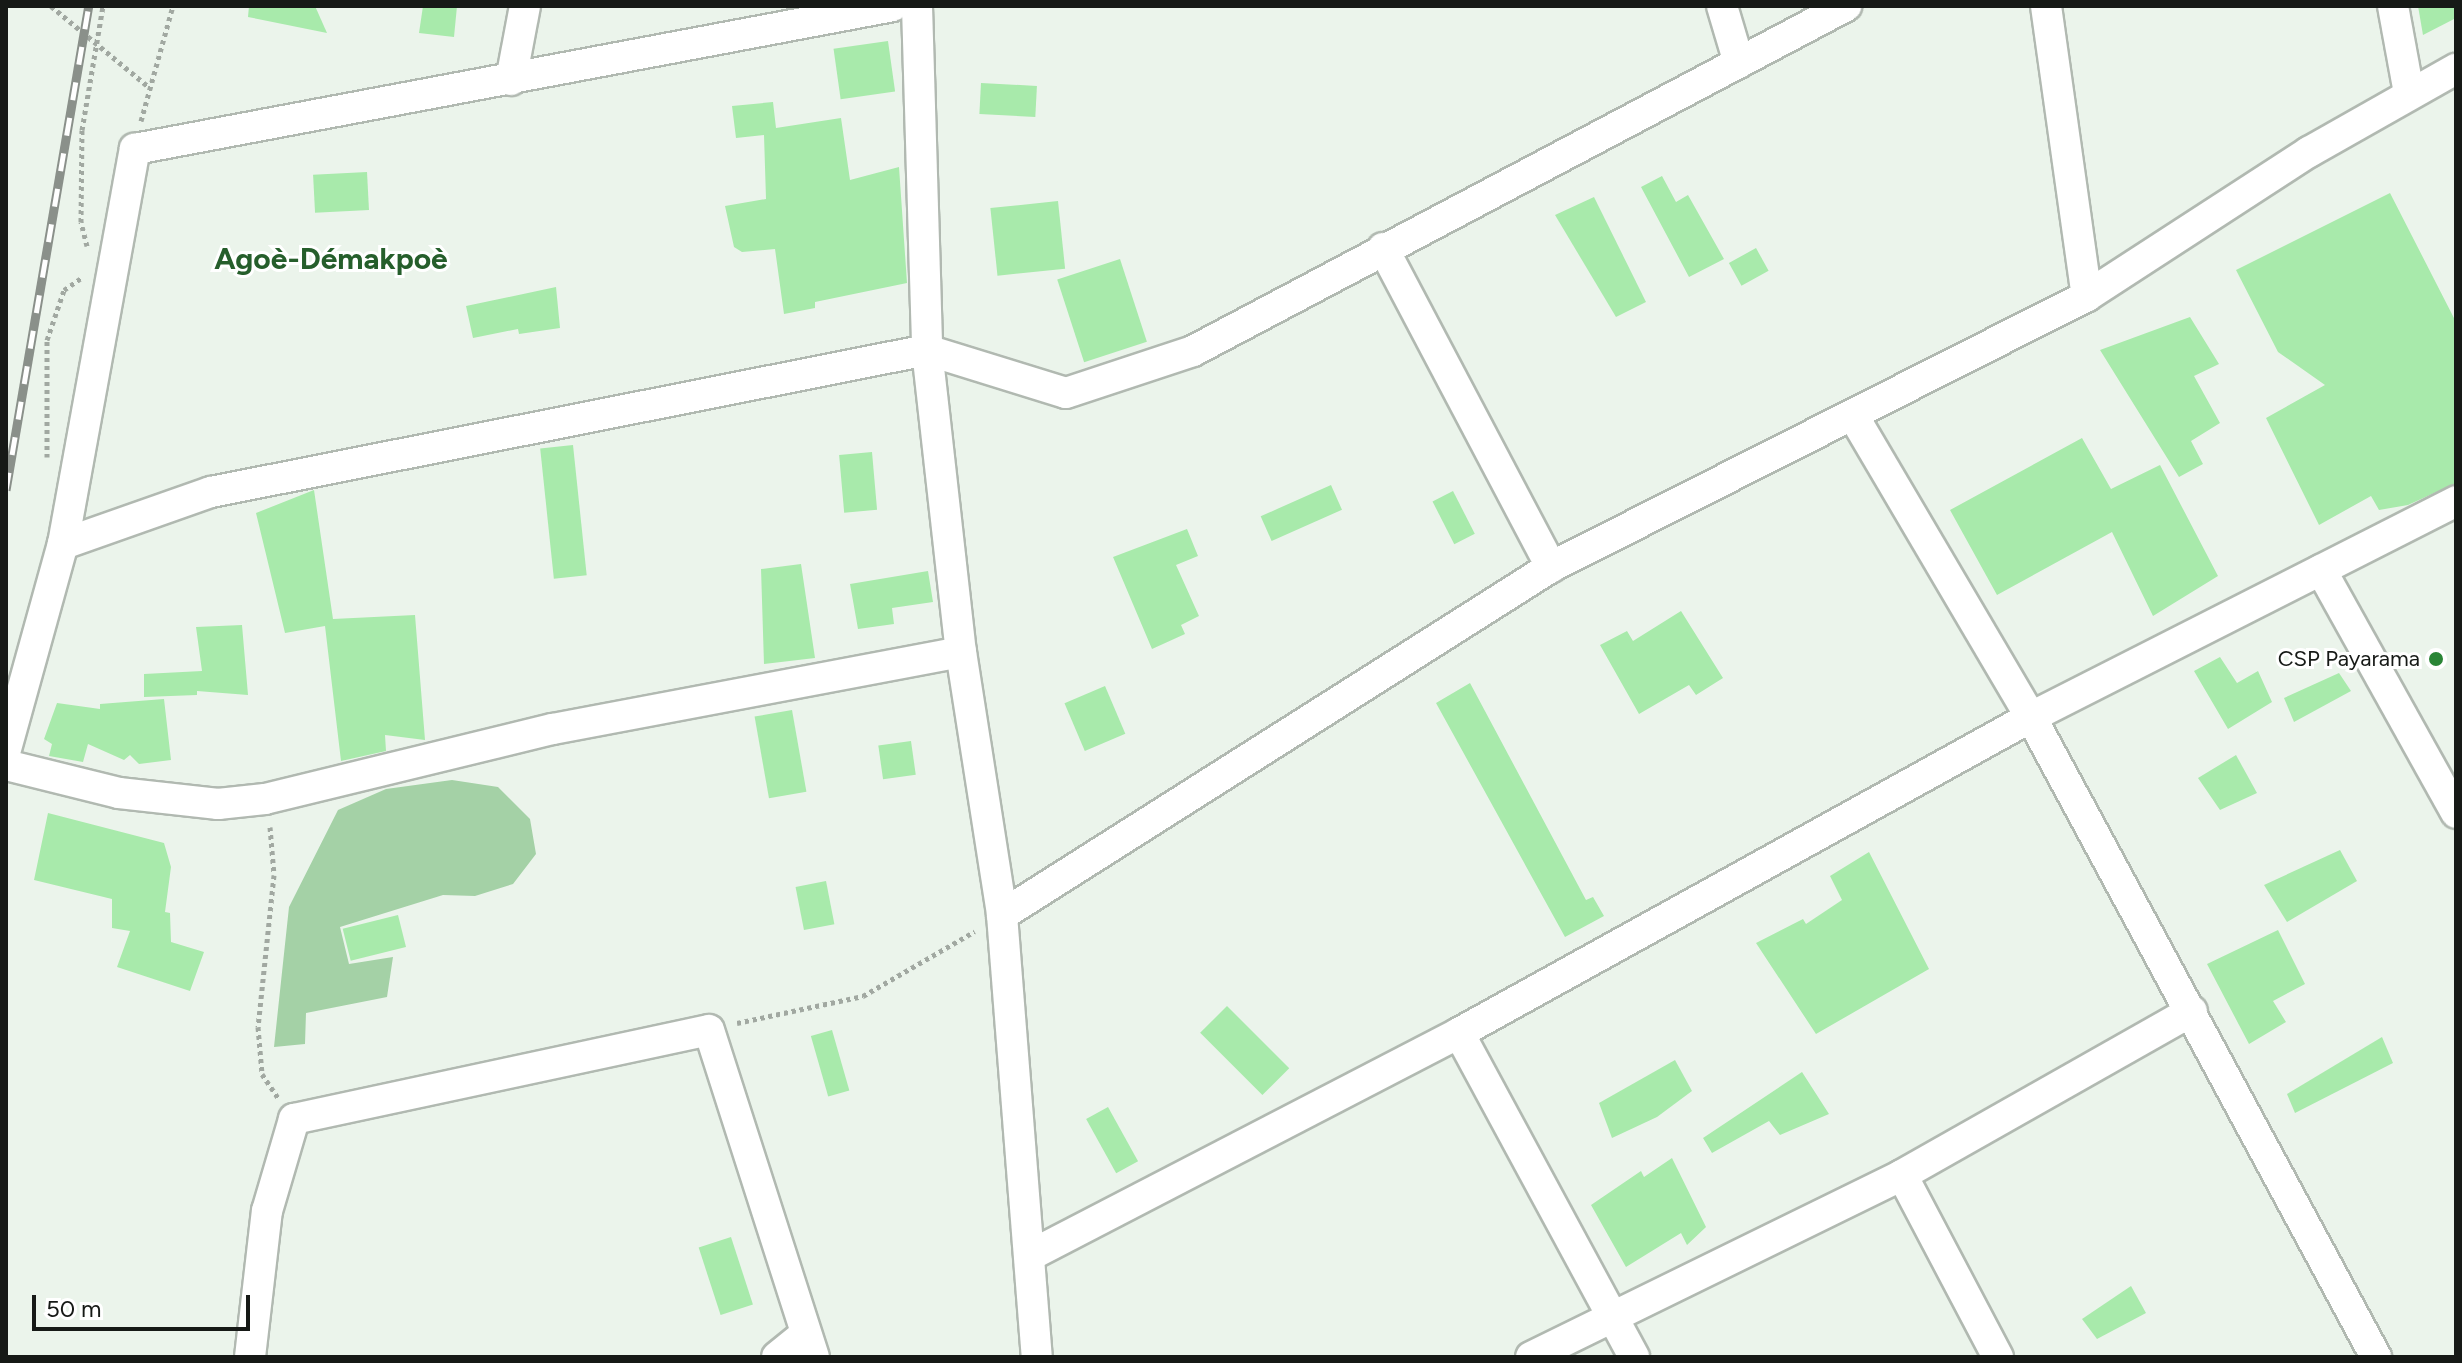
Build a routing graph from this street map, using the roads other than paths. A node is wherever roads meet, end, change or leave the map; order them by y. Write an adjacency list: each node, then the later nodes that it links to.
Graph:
1 (525, 6): 10 (street)
2 (893, 6): 10 (street)
3 (917, 6): 14 (street)
4 (1722, 6): 8 (street)
5 (1846, 6): 8 (street)
6 (2046, 6): 13 (street)
7 (2393, 6): 11 (street)
8 (1739, 63): 12 (street)
9 (2456, 69): 11 (street)
10 (511, 80): 17 (street)
11 (2409, 93): 13 (street)
12 (1383, 248): 14 (street); 18 (street)
13 (2087, 296): 15 (street)
14 (927, 350): 17 (street); 20 (street)
15 (1854, 417): 18 (street); 21 (street)
16 (2456, 501): 19 (street)
17 (63, 544): 22 (street)
18 (1551, 567): 25 (street)
19 (2321, 570): 21 (street); 24 (street)
20 (961, 652): 23 (street); 25 (street)
21 (2031, 717): 26 (street); 27 (street)
22 (6, 749)
23 (6, 765)
24 (2456, 813)
25 (1002, 915): 29 (street)
26 (2192, 1011): 28 (street); 38 (street)
27 (1459, 1033): 29 (street); 30 (street)
28 (1902, 1175): 30 (street); 37 (street)
29 (1031, 1255): 34 (street)
30 (1612, 1315): 35 (street); 36 (street)
31 (809, 1346): 32 (street); 33 (street)
32 (250, 1357)
33 (777, 1357)
34 (1037, 1357)
35 (1531, 1357)
36 (1634, 1357)
37 (1998, 1357)
38 (2376, 1357)

